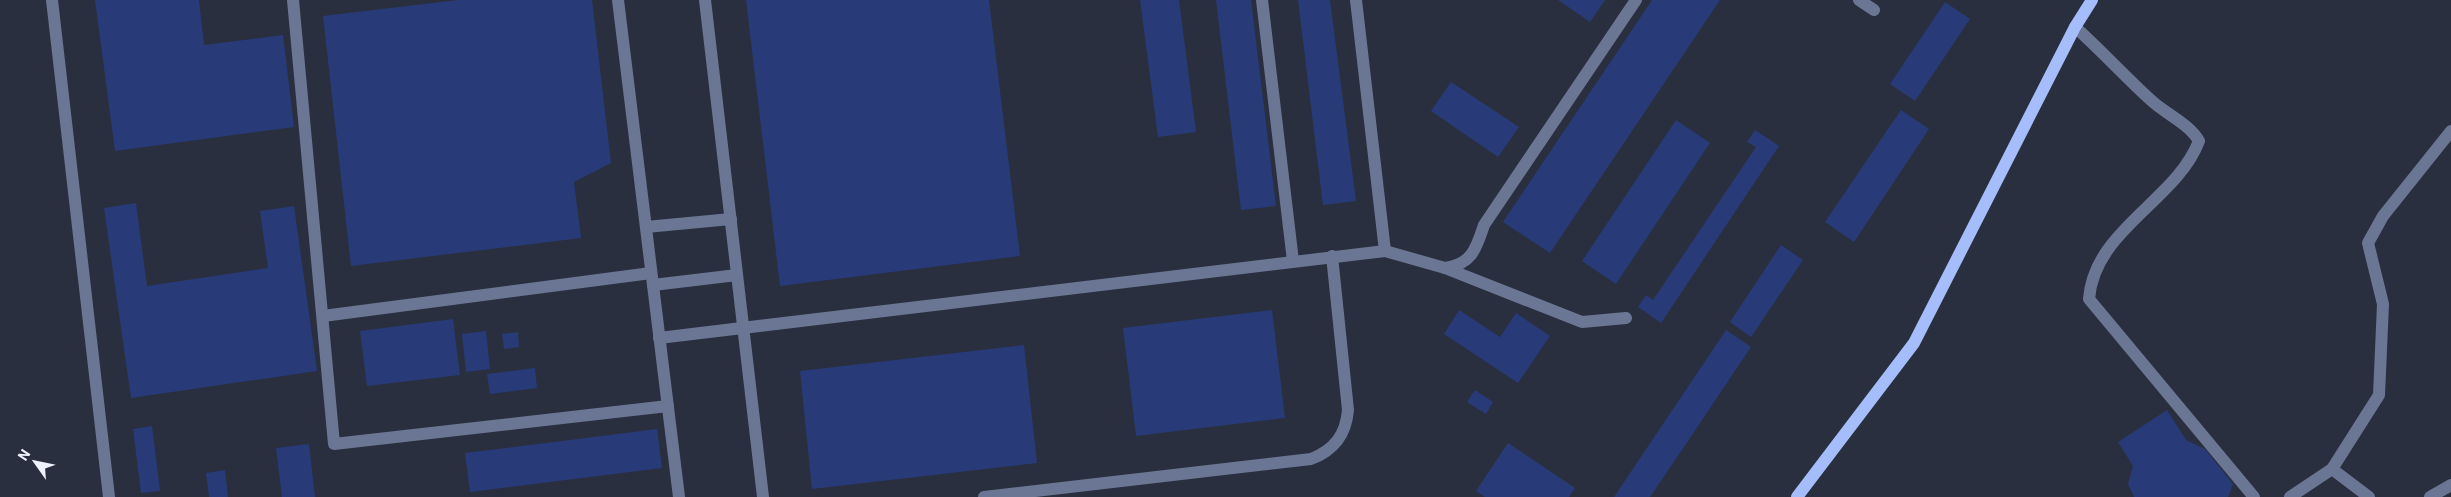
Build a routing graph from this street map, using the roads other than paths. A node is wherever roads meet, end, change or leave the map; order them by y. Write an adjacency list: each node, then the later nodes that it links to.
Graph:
1 (52, 0): 28 (street)
2 (293, 0): 21 (street)
3 (618, 0): 14 (street)
4 (705, 0): 13 (street)
5 (1262, 0): 17 (street)
6 (1356, 0): 15 (street)
7 (1636, 0): 18 (street)
8 (1859, 0): 10 (street)
9 (2092, 0): 11 (main road)
10 (1874, 10)
11 (2075, 27): 32 (main road); 33 (street)
12 (2451, 131): 26 (street)
13 (731, 219): 14 (street); 19 (street)
14 (646, 227): 20 (street)
15 (1385, 251): 16 (street); 18 (street)
16 (1332, 256): 17 (street); 31 (street)
17 (1293, 261): 23 (street)
18 (1445, 268): 22 (street)
19 (737, 275): 20 (street); 23 (street)
20 (652, 279): 21 (street); 24 (street)
21 (323, 316): 25 (street)
22 (1626, 318)
23 (743, 328): 24 (street); 30 (street)
24 (660, 338): 25 (street)
25 (668, 406): 29 (street)
26 (2332, 469): 34 (street); 35 (street)
27 (2451, 486): 36 (street)
28 (109, 497)
29 (679, 497)
30 (763, 497)
31 (984, 497)
32 (1797, 497)
33 (2254, 497)
34 (2290, 497)
35 (2369, 497)
36 (2430, 497)

